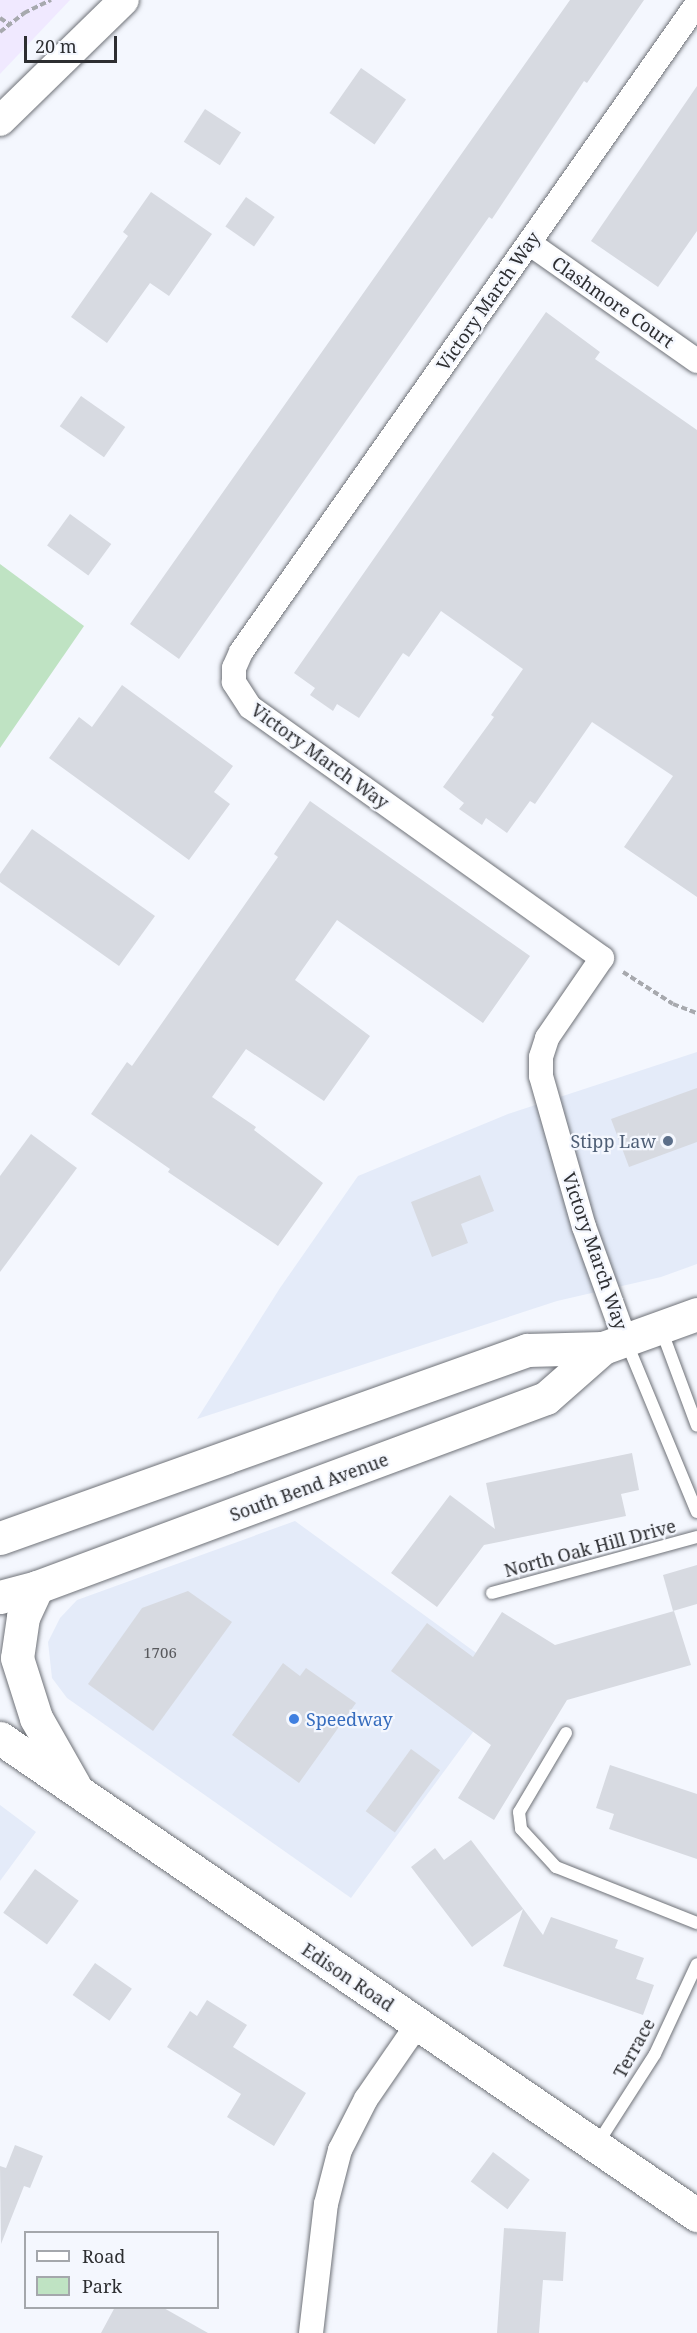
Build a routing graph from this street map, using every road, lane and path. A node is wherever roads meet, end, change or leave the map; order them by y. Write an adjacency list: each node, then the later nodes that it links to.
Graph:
1 (51, 0): 5 (path)
2 (124, 0): 7 (street)
3 (697, 3): 8 (street, Victory March Way)
4 (0, 18): 5 (path)
5 (9, 24): 6 (path)
6 (0, 32)
7 (0, 121)
8 (529, 243): 9 (street, Clashmore Court); 10 (street, Victory March Way)
9 (697, 361)
10 (603, 958): 11 (path); 14 (street, Victory March Way)
11 (697, 1013)
12 (697, 1314): 13 (main road, South Bend Avenue)
13 (661, 1327): 14 (main road, South Bend Avenue); 15 (lane)
14 (614, 1344): 16 (lane); 18 (main road, South Bend Avenue); 19 (main road, South Bend Avenue)
15 (697, 1426)
16 (697, 1512)
17 (697, 1537): 20 (lane, North Oak Hill Drive)
18 (0, 1538)
19 (37, 1587): 21 (main road, South Bend Avenue); 24 (main road)
20 (492, 1593)
21 (0, 1597)
22 (566, 1733): 25 (lane)
23 (0, 1738): 24 (main road, Edison Road)
24 (78, 1792): 27 (main road, Edison Road)
25 (697, 1923)
26 (697, 1964): 28 (lane, Terrace)
27 (417, 2025): 28 (main road, Edison Road); 30 (street)
28 (596, 2146): 29 (main road, Edison Road)
29 (697, 2215)
30 (311, 2333)

